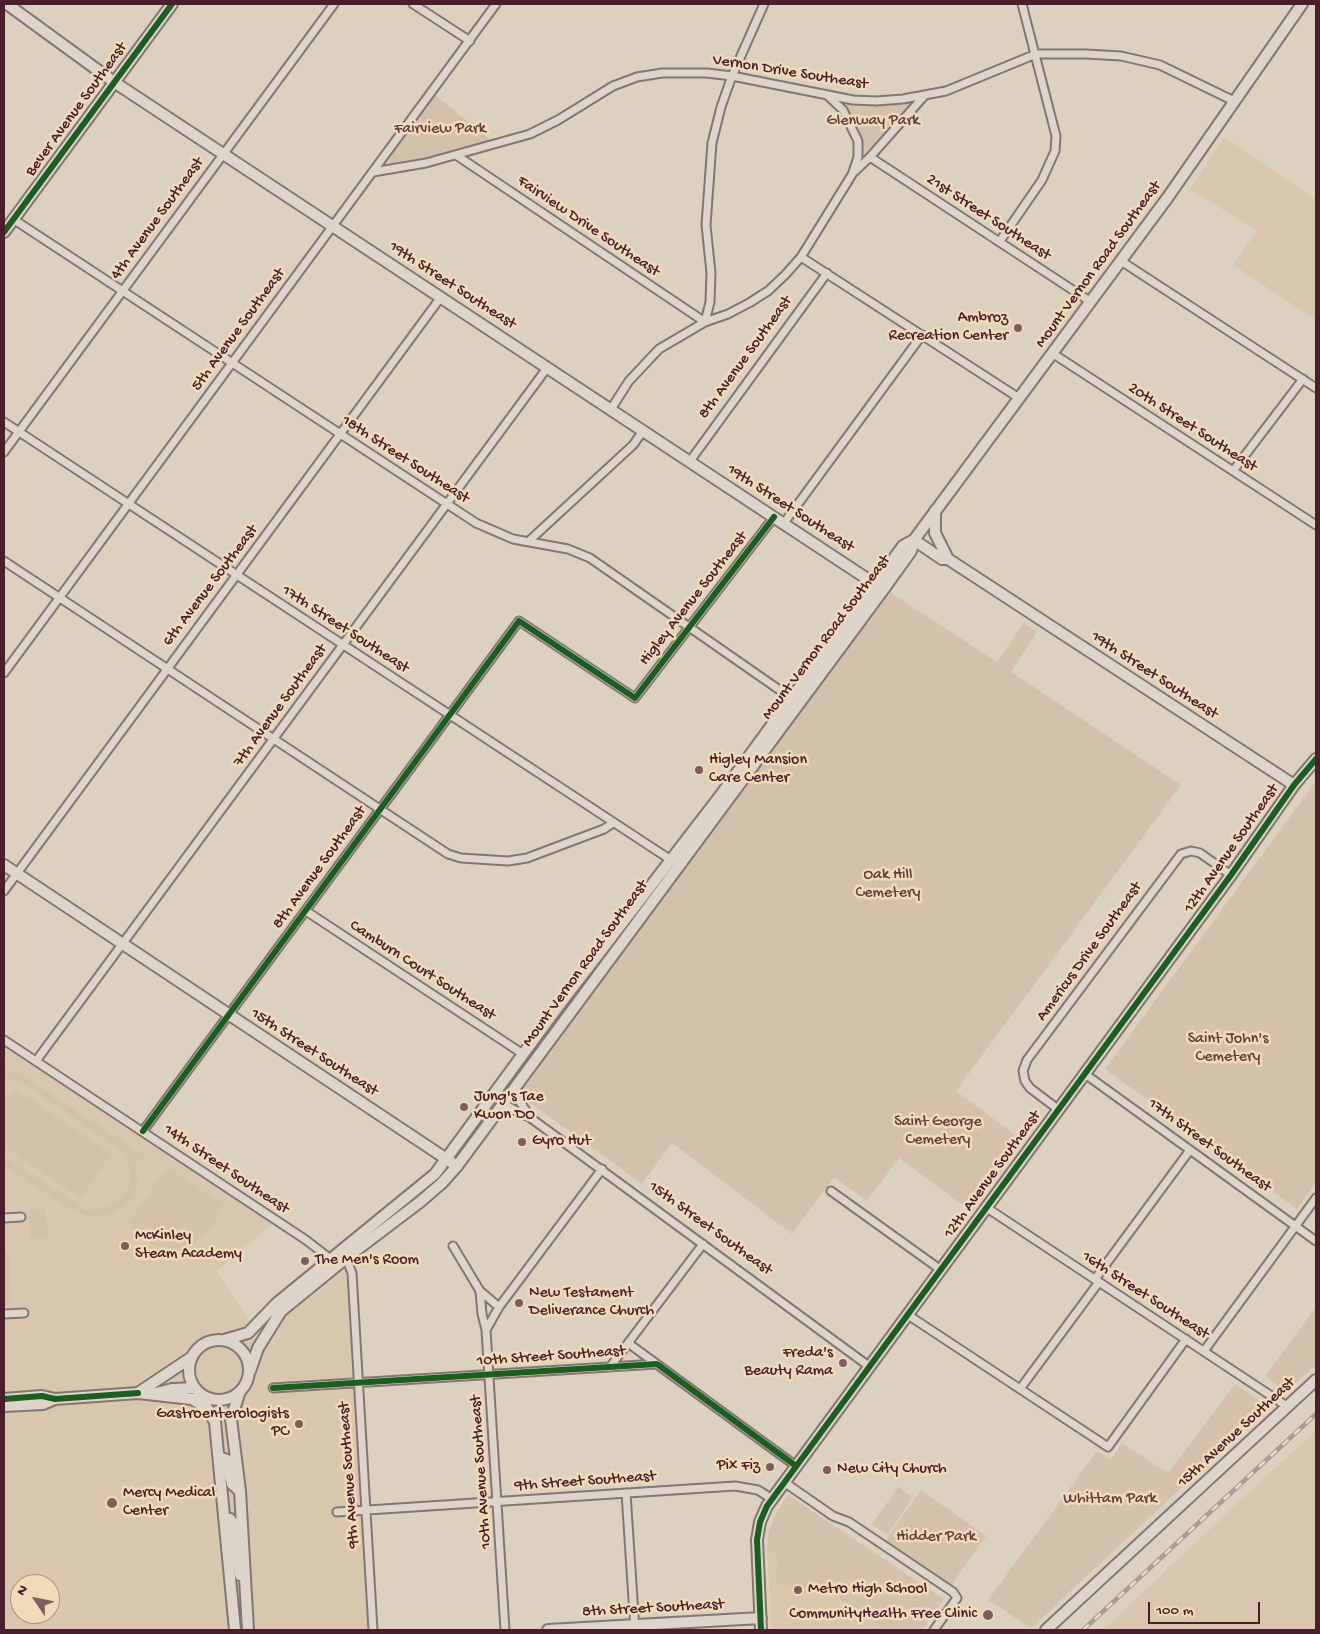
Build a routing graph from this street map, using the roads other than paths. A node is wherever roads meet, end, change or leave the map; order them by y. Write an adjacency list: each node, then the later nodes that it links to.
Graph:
1 (172, 4): 12 (main road, Bever Avenue Southeast)
2 (334, 4): 16 (street, 4th Avenue Southeast)
3 (413, 4): 9 (street)
4 (496, 4): 9 (street, 5th Avenue Southeast)
5 (764, 4): 11 (street)
6 (1022, 4): 10 (street)
7 (1302, 4): 15 (main road, Mount Vernon Road Southeast)
8 (7, 6): 12 (main road, 19th Street Southeast)
9 (470, 41): 19 (street, 5th Avenue Southeast)
10 (1036, 54): 13 (street, Vernon Drive Southeast); 15 (street, Vernon Drive Southeast); 24 (street)
11 (732, 76): 14 (street, Vernon Drive Southeast); 17 (street, Vernon Drive Southeast); 31 (street)
12 (114, 82): 16 (main road, 19th Street Southeast); 21 (main road, Bever Avenue Southeast)
13 (925, 95): 14 (street, Vernon Drive Southeast); 18 (street)
14 (828, 96): 20 (street)
15 (1234, 101): 26 (main road, Mount Vernon Road Southeast)
16 (223, 154): 22 (main road, 19th Street Southeast); 28 (street, 4th Avenue Southeast)
17 (456, 155): 19 (street, Vernon Drive Southeast); 31 (street, Fairview Drive Southeast)
18 (870, 156): 20 (street); 24 (street, 21st Street Southeast)
19 (373, 172): 22 (street, 5th Avenue Southeast)
20 (853, 173): 25 (street)
21 (10, 219): 23 (main road, Bever Avenue Southeast); 28 (street, 18th Street Southeast)
22 (333, 226): 29 (main road, 19th Street Southeast); 34 (street, 5th Avenue Southeast)
23 (4, 232)
24 (1000, 241): 30 (street, 21st Street Southeast)
25 (801, 256): 27 (street); 31 (street)
26 (1121, 261): 30 (main road, Mount Vernon Road Southeast); 36 (street)
27 (827, 273): 32 (street); 45 (street, 8th Avenue Southeast)
28 (122, 291): 34 (street, 18th Street Southeast); 42 (street, 4th Avenue Southeast)
29 (441, 297): 35 (main road, 19th Street Southeast); 43 (street, 6th Avenue Southeast)
30 (1091, 302): 33 (main road, Mount Vernon Road Southeast)
31 (705, 322): 39 (street)
32 (922, 334): 38 (street); 51 (street)
33 (1052, 353): 38 (main road, Mount Vernon Road Southeast); 46 (street, 20th Street Southeast)
34 (232, 363): 43 (street, 18th Street Southeast); 47 (street, 5th Avenue Southeast)
35 (547, 368): 39 (main road, 19th Street Southeast); 48 (street, 7th Avenue Southeast)
36 (1302, 379): 37 (street); 46 (street)
37 (1316, 388)
38 (1019, 398): 49 (main road, Mount Vernon Road Southeast)
39 (611, 409): 41 (main road, 19th Street Southeast)
40 (4, 422): 42 (street, 17th Street Southeast)
41 (643, 431): 45 (main road, 19th Street Southeast); 54 (street)
42 (18, 432): 44 (street, 4th Avenue Southeast); 47 (street, 17th Street Southeast)
43 (340, 434): 48 (street, 18th Street Southeast); 57 (street, 6th Avenue Southeast)
44 (4, 452)
45 (690, 461): 50 (main road, 19th Street Southeast)
46 (1233, 471): 52 (street, 20th Street Southeast)
47 (128, 504): 57 (street, 17th Street Southeast); 59 (street, 5th Avenue Southeast)
48 (446, 504): 54 (street, 18th Street Southeast); 61 (street, 7th Avenue Southeast)
49 (936, 511): 53 (main road, Mount Vernon Road Southeast); 55 (main road)
50 (774, 517): 51 (main road, 19th Street Southeast); 60 (street, Higley Avenue Southeast)
51 (784, 523): 58 (main road, 19th Street Southeast)
52 (1316, 525)
53 (914, 540): 55 (main road, 19th Street Southeast); 58 (main road, Mount Vernon Road Southeast)
54 (529, 541): 60 (street, 18th Street Southeast)
55 (948, 559): 69 (main road, 19th Street Southeast)
56 (4, 561): 59 (street)
57 (237, 575): 61 (street, 17th Street Southeast); 62 (street, 6th Avenue Southeast)
58 (879, 587): 65 (main road, Mount Vernon Road Southeast); 85 (main road, Mount Vernon Road Southeast)
59 (59, 598): 62 (street); 63 (street, 5th Avenue Southeast)
60 (690, 627): 64 (street, Higley Avenue Southeast); 65 (street, 18th Street Southeast)
61 (343, 645): 66 (street, 17th Street Southeast); 67 (street, 7th Avenue Southeast)
62 (167, 669): 67 (street); 74 (street, 6th Avenue Southeast)
63 (4, 673)
64 (635, 698): 66 (street, 8th Avenue Southeast)
65 (790, 698): 72 (main road, Mount Vernon Road Southeast)
66 (450, 715): 70 (street, 8th Avenue Southeast); 71 (street, 17th Street Southeast)
67 (274, 739): 70 (street); 78 (street, 7th Avenue Southeast)
68 (1316, 759): 69 (main road, 12th Avenue Southeast)
69 (1294, 785): 75 (main road, 12th Avenue Southeast)
70 (381, 809): 71 (street); 77 (street, 8th Avenue Southeast)
71 (613, 823): 72 (street, 17th Street Southeast)
72 (670, 860): 80 (main road, Mount Vernon Road Southeast)
73 (4, 865): 74 (main road, 15th Street Southeast)
74 (17, 873): 76 (street, 6th Avenue Southeast); 78 (main road, 15th Street Southeast)
75 (1231, 875): 84 (main road, 12th Avenue Southeast); 87 (street, Americus Drive Southeast)
76 (4, 891)
77 (306, 911): 79 (street, 8th Avenue Southeast); 82 (street, Camburn Court Southeast)
78 (123, 944): 79 (main road, 15th Street Southeast); 83 (street, 7th Avenue Southeast)
79 (230, 1014): 89 (street, 8th Avenue Southeast); 91 (main road, 15th Street Southeast)
80 (541, 1030): 82 (main road, Mount Vernon Road Southeast); 86 (main road)
81 (4, 1040): 83 (street, 14th Street Southeast)
82 (523, 1054): 91 (main road, Mount Vernon Road Southeast)
83 (36, 1061): 89 (street, 14th Street Southeast)
84 (1085, 1074): 87 (main road, 12th Avenue Southeast); 90 (street, 17th Street Southeast)
85 (512, 1091): 86 (main road, Mount Vernon Road Southeast); 88 (street, 15th Street Southeast)
86 (503, 1103): 88 (street, 15th Street Southeast); 92 (main road, Mount Vernon Road Southeast)
87 (1059, 1110): 96 (main road, 12th Avenue Southeast)
88 (531, 1117): 93 (street, 15th Street Southeast)
89 (143, 1132): 104 (street, 14th Street Southeast)
90 (1190, 1150): 99 (street, 17th Street Southeast); 106 (street)
91 (446, 1159): 92 (main road, 15th Street Southeast); 104 (main road, Mount Vernon Road Southeast)
92 (457, 1166): 103 (main road, Mount Vernon Road Southeast)
93 (602, 1169): 101 (street, 15th Street Southeast); 108 (street)
94 (831, 1191): 105 (street)
95 (1316, 1198): 99 (street)
96 (987, 1208): 105 (main road, 12th Avenue Southeast); 106 (street, 16th Street Southeast)
97 (20, 1217): 98 (street)
98 (4, 1218)
99 (1296, 1226): 100 (street, 17th Street Southeast); 116 (street)
100 (1316, 1241)
101 (703, 1244): 115 (street); 120 (street, 15th Street Southeast)
102 (454, 1246): 107 (street)
103 (346, 1258): 121 (main road, Mount Vernon Road Southeast); 124 (street, 9th Avenue Southeast)
104 (332, 1260): 114 (main road, Mount Vernon Road Southeast)
105 (941, 1270): 111 (main road, 12th Avenue Southeast)
106 (1097, 1281): 113 (street, 16th Street Southeast); 126 (street)
107 (480, 1291): 108 (street); 112 (street, 10th Avenue Southeast)
108 (499, 1307): 112 (street)
109 (24, 1313): 110 (street)
110 (4, 1314)
111 (908, 1315): 120 (main road, 12th Avenue Southeast); 126 (street)
112 (486, 1330): 122 (street, 10th Avenue Southeast)
113 (1186, 1339): 116 (street, 16th Street Southeast); 126 (street)
114 (224, 1340): 117 (main road); 121 (main road)
115 (628, 1343): 118 (street, 10th Street Southeast); 119 (street)
116 (1204, 1351): 133 (street, 16th Street Southeast)
117 (192, 1357): 127 (main road); 129 (main road)
118 (656, 1364): 119 (street, 10th Street Southeast); 136 (street, 10th Street Southeast)
119 (610, 1367): 122 (street, 10th Street Southeast)
120 (870, 1367): 136 (main road, 12th Avenue Southeast)
121 (250, 1371): 128 (main road)
122 (489, 1374): 124 (street, 10th Street Southeast); 141 (street, 10th Avenue Southeast)
123 (1316, 1380): 133 (main road, 15th Avenue Southeast)
124 (358, 1382): 125 (street, 10th Street Southeast); 142 (street, 9th Avenue Southeast)
125 (273, 1388)
126 (1020, 1389)
127 (197, 1390): 128 (main road); 129 (main road); 134 (main road)
128 (238, 1394): 138 (main road)
129 (143, 1395): 131 (main road); 134 (main road)
130 (4, 1399): 131 (main road)
131 (55, 1399): 132 (main road)
132 (4, 1406)
133 (1288, 1407): 155 (main road, 15th Avenue Southeast)
134 (211, 1412): 135 (main road)
135 (219, 1457): 138 (main road); 144 (main road)
136 (796, 1466): 137 (main road, 12th Avenue Southeast)
137 (784, 1482): 140 (main road, 12th Avenue Southeast); 154 (street)
138 (240, 1491): 145 (main road)
139 (626, 1493): 140 (street, 9th Street Southeast); 141 (street, 9th Street Southeast); 147 (street)
140 (772, 1499): 146 (main road, 12th Avenue Southeast)
141 (499, 1502): 142 (street, 9th Street Southeast); 151 (street, 10th Avenue Southeast)
142 (366, 1510): 143 (street, 9th Street Southeast); 150 (street, 9th Avenue Southeast)
143 (337, 1512)
144 (224, 1518): 145 (main road); 148 (main road)
145 (246, 1583): 149 (main road)
146 (761, 1618): 147 (main road, 8th Street Southeast); 153 (main road, 12th Avenue Southeast)
147 (634, 1628): 152 (main road, 8th Street Southeast)
148 (235, 1630)
149 (248, 1630)
150 (373, 1630)
151 (506, 1630)
152 (548, 1630)
153 (761, 1630)
154 (934, 1630)
155 (1046, 1630)

